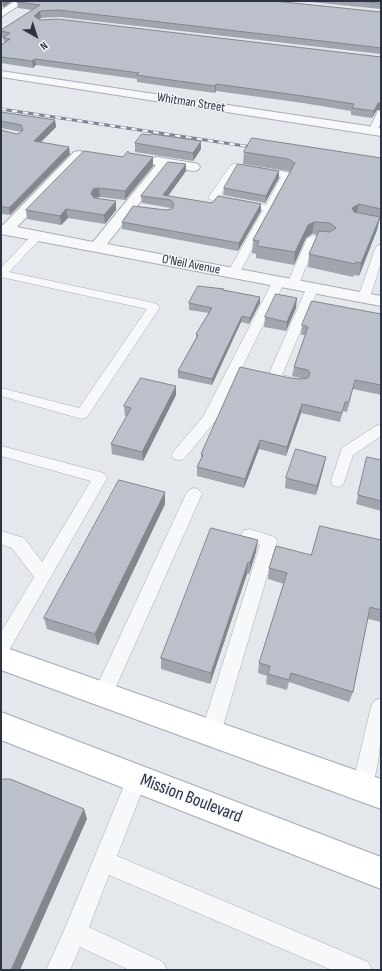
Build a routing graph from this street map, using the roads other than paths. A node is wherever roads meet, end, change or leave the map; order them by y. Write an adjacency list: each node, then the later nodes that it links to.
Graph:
1 (7, 1): 3 (street)
2 (21, 1): 4 (street)
3 (1, 5)
4 (1, 14)
5 (1, 74): 7 (street, Whitman Street)
6 (381, 113): 7 (lane)
7 (377, 131)
8 (79, 155): 16 (street)
9 (143, 159): 10 (street)
10 (165, 162): 11 (street); 13 (street)
11 (193, 167)
12 (114, 204): 13 (street)
13 (129, 207): 15 (street); 19 (street)
14 (268, 208): 14 (lane); 22 (lane)
15 (144, 209)
16 (3, 230): 17 (street, O'Neil Avenue)
17 (37, 236): 19 (street, O'Neil Avenue); 21 (lane)
18 (328, 240): 23 (lane)
19 (97, 247): 22 (street, O'Neil Avenue)
20 (381, 247): 25 (lane)
21 (2, 271): 28 (lane)
22 (233, 274): 23 (street, O'Neil Avenue)
23 (286, 282): 24 (street, O'Neil Avenue); 31 (lane)
24 (313, 287): 25 (street, O'Neil Avenue); 27 (lane)
25 (364, 297): 26 (street, O'Neil Avenue)
26 (381, 301)
27 (300, 383)
28 (1, 392)
29 (381, 429): 32 (lane)
30 (1, 451): 36 (lane)
31 (179, 455)
32 (338, 481)
33 (194, 494): 39 (lane)
34 (249, 535): 42 (lane)
35 (1, 537): 36 (lane)
36 (43, 576): 37 (lane)
37 (1, 648)
38 (1, 658): 39 (main road)
39 (103, 694): 42 (main road)
40 (381, 707): 44 (lane)
41 (1, 726): 43 (main road, Mission Boulevard)
42 (211, 733): 44 (main road)
43 (137, 778): 45 (lane); 46 (main road, Mission Boulevard)
44 (371, 791)
45 (103, 861): 47 (lane); 50 (lane)
46 (381, 873)
47 (75, 932): 48 (lane); 49 (lane)
48 (58, 970)
49 (156, 970)
50 (360, 970)

